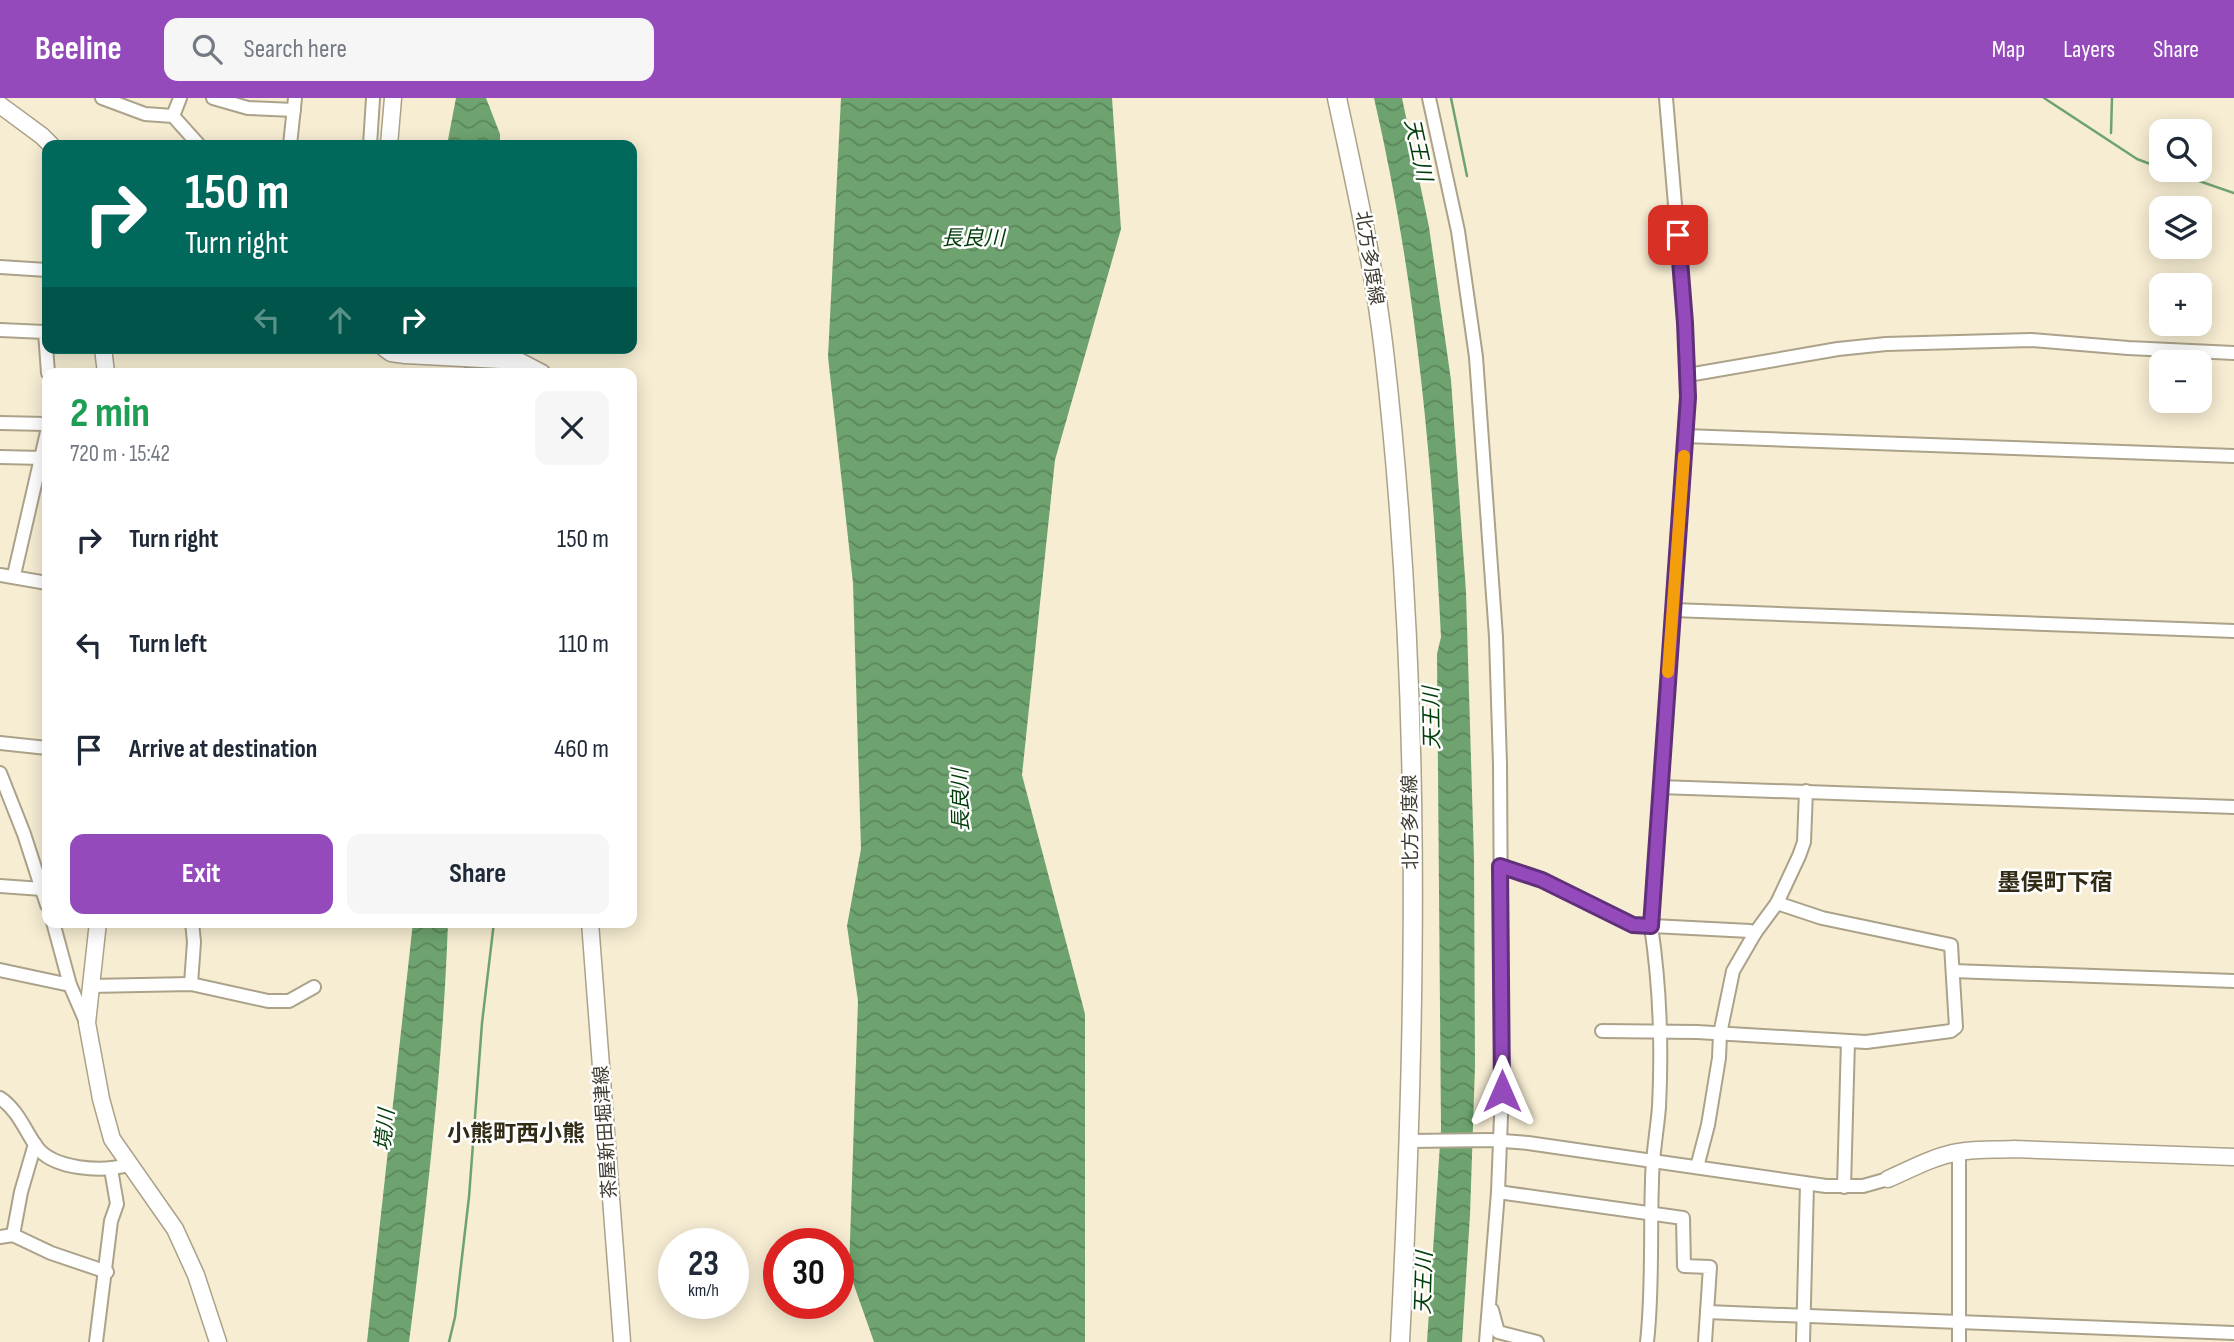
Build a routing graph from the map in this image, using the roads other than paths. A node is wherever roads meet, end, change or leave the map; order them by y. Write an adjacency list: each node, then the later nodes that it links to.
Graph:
1 (102, 98): 11 (street)
2 (180, 98): 11 (street)
3 (213, 98): 10 (street)
4 (373, 98): 15 (street)
5 (393, 98): 16 (street)
6 (1337, 98): 66 (main road, 北方多度線)
7 (1429, 98): 43 (street)
8 (1666, 98): 24 (street)
9 (0, 104): 12 (street)
10 (294, 104): 14 (street)
11 (173, 116): 13 (street)
12 (46, 140)
13 (195, 140)
14 (290, 140)
15 (370, 140)
16 (389, 140)
17 (0, 267): 18 (street)
18 (42, 270)
19 (0, 330): 20 (street)
20 (42, 332)
21 (2234, 352): 24 (street)
22 (398, 354): 23 (street)
23 (532, 368)
24 (1688, 375): 27 (street)
25 (0, 423): 26 (street)
26 (42, 424)
27 (1685, 436): 28 (street); 35 (street)
28 (2234, 456)
29 (0, 457): 30 (street)
30 (42, 458)
31 (42, 462): 33 (street)
32 (0, 575): 33 (street)
33 (14, 575): 34 (street)
34 (42, 582)
35 (1673, 610): 36 (street); 40 (street)
36 (2234, 631)
37 (0, 743): 38 (street)
38 (42, 747)
39 (0, 773): 45 (street)
40 (1660, 787): 41 (street); 47 (street)
41 (1807, 791): 42 (street); 46 (street)
42 (2234, 807)
43 (1500, 866): 47 (street); 67 (street)
44 (0, 886): 45 (street)
45 (42, 888)
46 (1777, 903): 52 (street); 54 (street)
47 (1651, 926): 52 (street); 62 (street)
48 (55, 928): 57 (street)
49 (97, 928): 58 (street)
50 (193, 928): 56 (street)
51 (590, 928): 89 (street, 茶屋新田堀津線)
52 (1755, 933): 63 (street)
53 (0, 970): 57 (street)
54 (1953, 971): 55 (street); 64 (street)
55 (2234, 981)
56 (191, 984): 58 (street); 59 (street)
57 (70, 985): 60 (street)
58 (90, 986): 60 (street)
59 (314, 987)
60 (87, 1023): 72 (street)
61 (1602, 1031): 62 (street)
62 (1660, 1032): 63 (street); 71 (street)
63 (1720, 1034): 64 (street); 73 (street)
64 (1848, 1041): 77 (street)
65 (0, 1098): 68 (street)
66 (1417, 1140): 67 (street); 90 (main road, 北方多度線)
67 (1495, 1140): 71 (street); 78 (street)
68 (35, 1144): 74 (street); 80 (street)
69 (1959, 1152): 70 (street); 75 (street); 85 (street)
70 (2234, 1157)
71 (1653, 1162): 73 (street); 79 (street)
72 (128, 1165): 74 (street); 88 (street)
73 (1697, 1167): 76 (street)
74 (111, 1169): 81 (street)
75 (1888, 1179): 77 (street)
76 (1807, 1184): 77 (street); 84 (street)
77 (1844, 1187)
78 (1497, 1192): 79 (street); 82 (street)
79 (1651, 1215): 83 (street); 93 (street)
80 (7, 1236): 81 (street)
81 (107, 1272): 87 (street)
82 (1488, 1305): 91 (street); 92 (street)
83 (1707, 1312): 84 (street); 94 (street)
84 (1805, 1316): 85 (street); 95 (street)
85 (1959, 1322): 86 (street); 96 (street)
86 (2234, 1333)
87 (96, 1342)
88 (218, 1342)
89 (622, 1342)
90 (1400, 1342)
91 (1486, 1342)
92 (1536, 1342)
93 (1647, 1342)
94 (1705, 1342)
95 (1803, 1342)
96 (1959, 1342)

